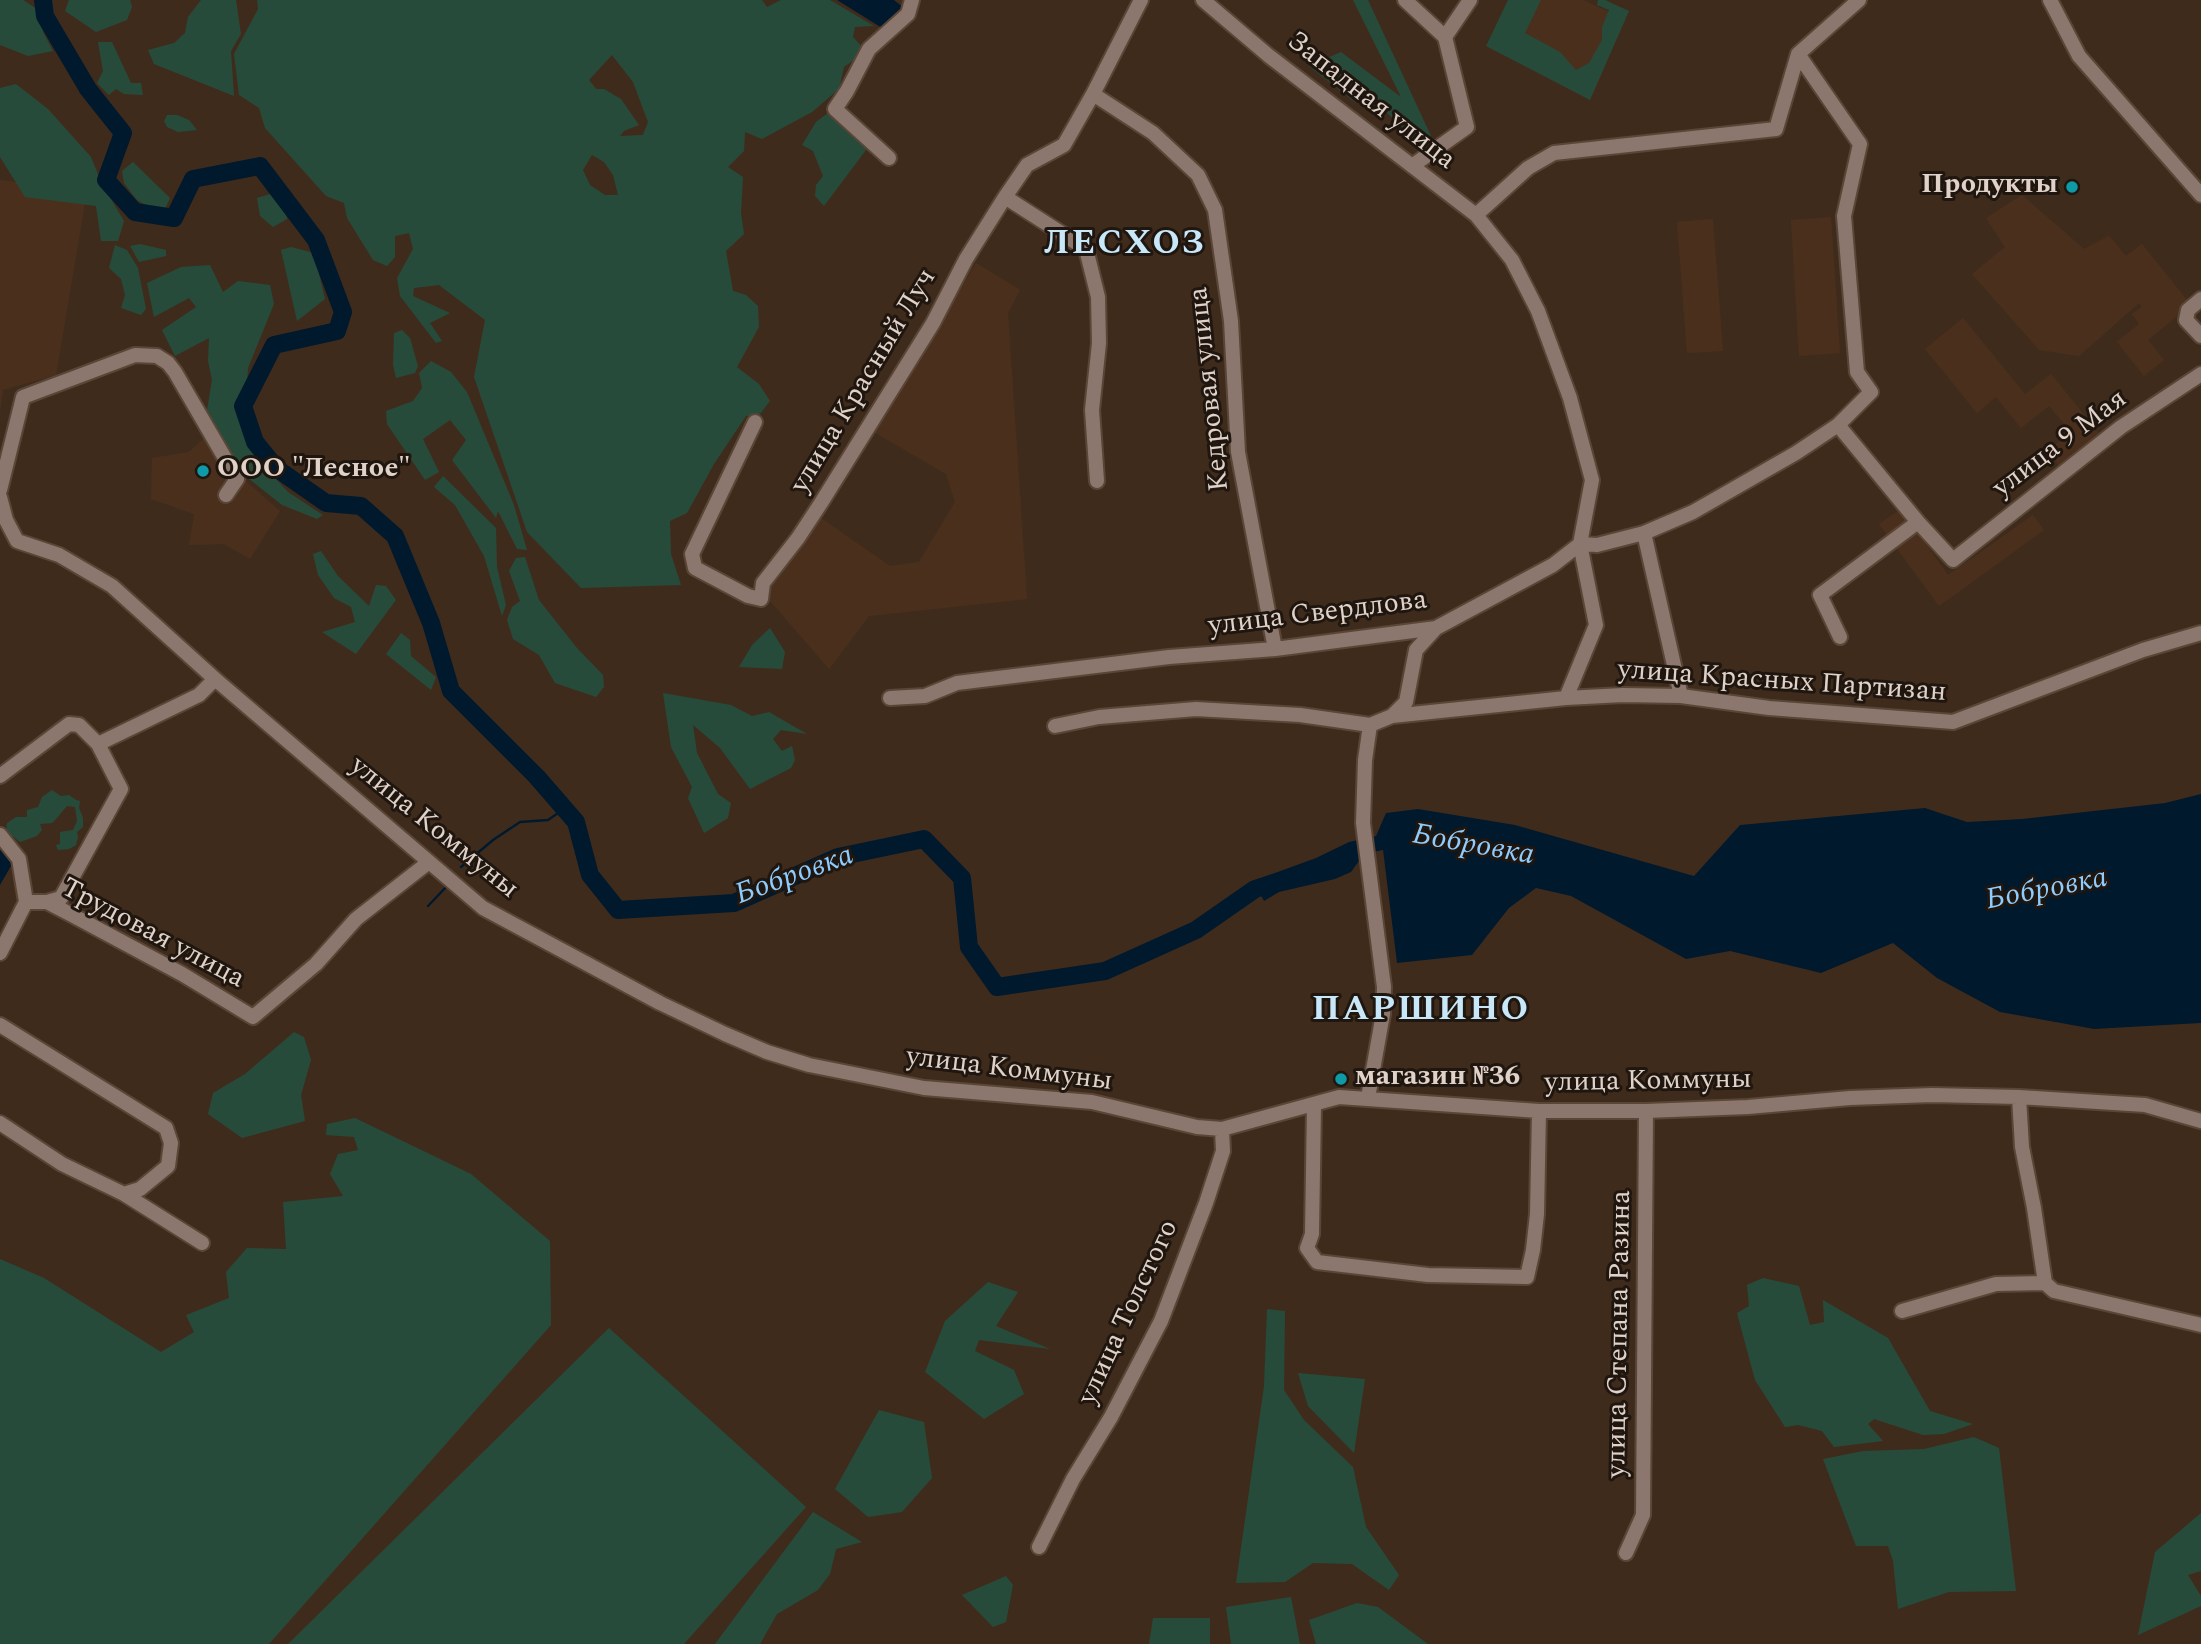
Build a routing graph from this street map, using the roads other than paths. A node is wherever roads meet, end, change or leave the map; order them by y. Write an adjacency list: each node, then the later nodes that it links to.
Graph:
1 (912, 0): 11 (street)
2 (1141, 0): 10 (street, улица Красный Луч)
3 (1405, 0): 8 (street)
4 (1471, 0): 8 (street)
5 (1859, 0): 9 (street)
6 (2050, 0): 13 (street)
7 (1208, 2): 12 (street, Западная улица)
8 (1446, 37): 12 (street)
9 (1798, 54): 15 (street); 20 (street)
10 (1093, 94): 14 (street, улица Красный Луч); 33 (street, Кедровая улица)
11 (889, 158)
12 (1412, 166): 15 (street, Западная улица)
13 (2201, 195)
14 (1005, 197): 19 (street, улица Красный Луч); 21 (street)
15 (1476, 215): 29 (street, Западная улица)
16 (2201, 299): 17 (street)
17 (2201, 337)
18 (2201, 374): 25 (street, улица 9 Мая)
19 (755, 422)
20 (1838, 425): 25 (street); 26 (street)
21 (1097, 481)
22 (0, 491): 23 (street)
23 (226, 495)
24 (0, 497): 27 (street)
25 (1918, 522): 32 (street)
26 (1644, 533): 29 (street); 35 (street)
27 (16, 541): 28 (street); 34 (street, улица Коммуны)
28 (0, 542)
29 (1580, 544): 30 (street, улица Свердлова); 37 (street)
30 (1436, 628): 33 (street, улица Свердлова); 38 (street)
31 (2201, 633): 35 (street, улица Красных Партизан)
32 (1840, 637)
33 (1275, 649): 36 (street, улица Свердлова)
34 (215, 679): 41 (street); 44 (street, улица Коммуны)
35 (1681, 696): 37 (street, улица Красных Партизан)
36 (890, 698)
37 (1566, 698): 38 (street, улица Красных Партизан)
38 (1392, 716): 39 (street, улица Красных Партизан)
39 (1370, 725): 40 (street); 50 (street)
40 (1055, 726)
41 (98, 744): 42 (street); 46 (street)
42 (0, 776)
43 (0, 835): 45 (street)
44 (429, 862): 46 (street, Трудовая улица); 56 (street, улица Коммуны)
45 (26, 902): 46 (street, Трудовая улица); 47 (street)
46 (47, 902)
47 (0, 953)
48 (0, 1025): 57 (street)
49 (2020, 1097): 53 (street, улица Коммуны); 54 (street, улица Коммуны); 59 (street)
50 (1368, 1098): 51 (street, улица Коммуны); 52 (street, улица Коммуны)
51 (1314, 1106): 52 (street); 56 (street, улица Коммуны)
52 (1539, 1111): 53 (street, улица Коммуны)
53 (1646, 1111): 63 (street, улица Степана Разина)
54 (2201, 1121)
55 (0, 1123): 57 (street)
56 (1223, 1129): 62 (street, улица Толстого)
57 (124, 1194): 58 (street)
58 (202, 1243)
59 (2045, 1283): 60 (street); 61 (street)
60 (1902, 1311)
61 (2201, 1325)
62 (1039, 1547)
63 (1626, 1553)

